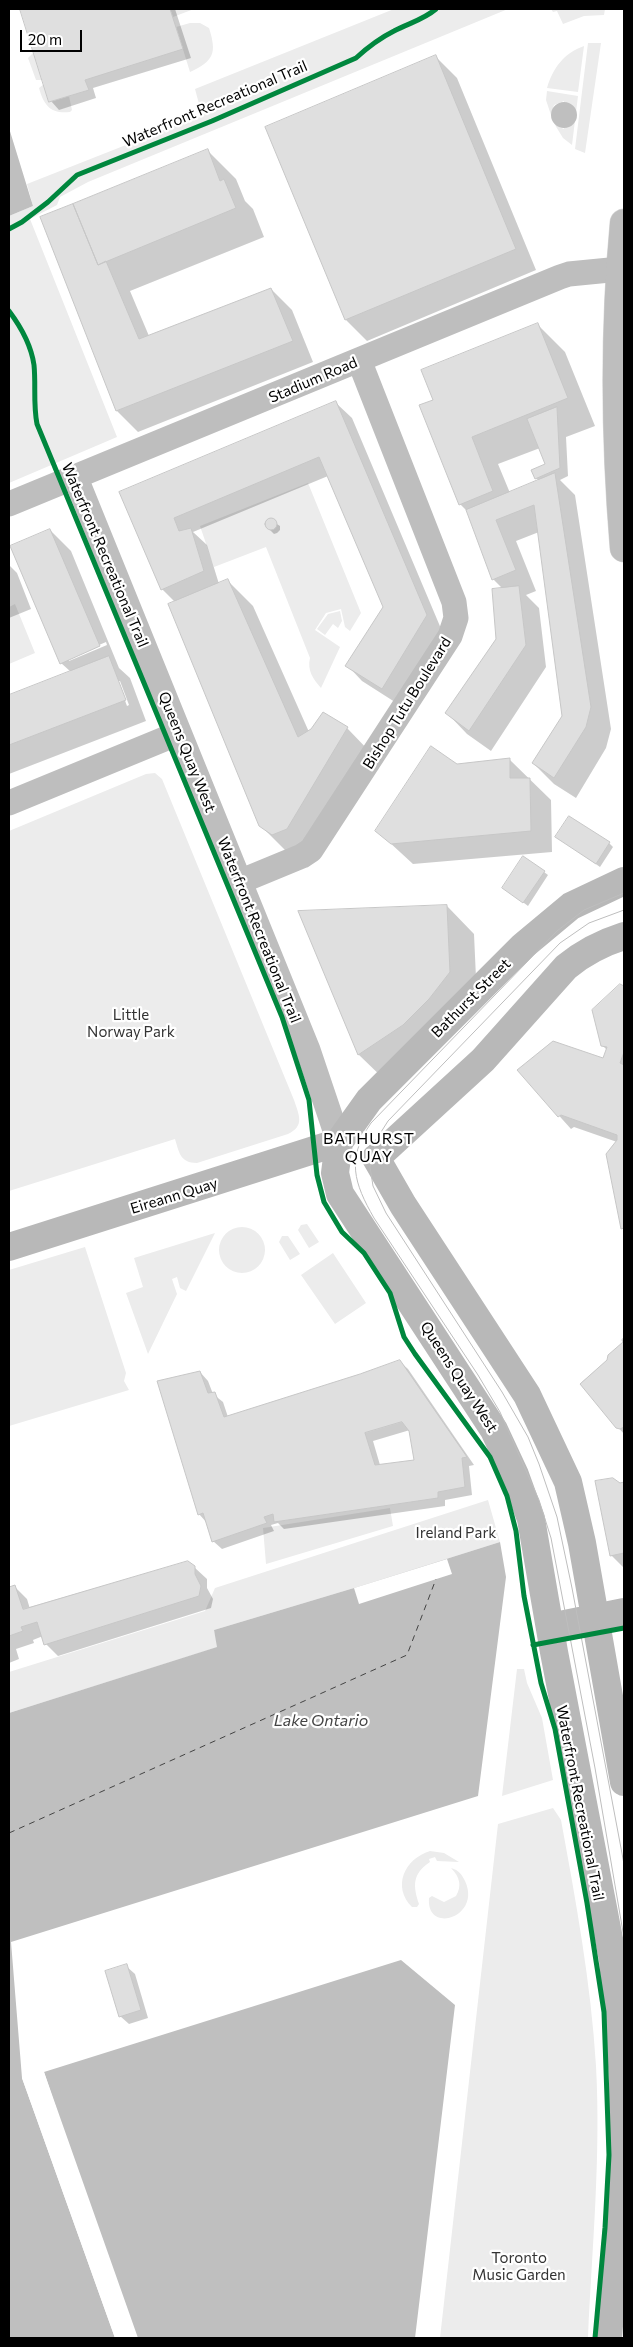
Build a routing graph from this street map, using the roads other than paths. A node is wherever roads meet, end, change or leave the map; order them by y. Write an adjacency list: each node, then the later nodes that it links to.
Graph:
1 (624, 223): 2 (highway)
2 (620, 269): 3 (street, Stadium Road); 6 (highway)
3 (359, 360): 4 (street, Stadium Road); 10 (street, Bishop Tutu Boulevard)
4 (75, 476): 5 (street, Stadium Road); 7 (street, Queens Quay West)
5 (9, 504)
6 (624, 548)
7 (179, 733): 8 (street); 10 (street, Queens Quay West)
8 (9, 803)
9 (624, 881): 12 (street, Bathurst Street)
10 (239, 882): 12 (street, Queens Quay West)
11 (624, 936): 13 (street)
12 (339, 1142): 13 (street); 14 (street, Eireann Quay); 17 (street, Queens Quay West)
13 (376, 1158): 16 (street)
14 (9, 1248)
15 (624, 1612): 16 (street)
16 (595, 1618): 17 (street); 18 (street)
17 (550, 1627): 19 (street, Queens Quay West)
18 (624, 1782)
19 (608, 2338)

